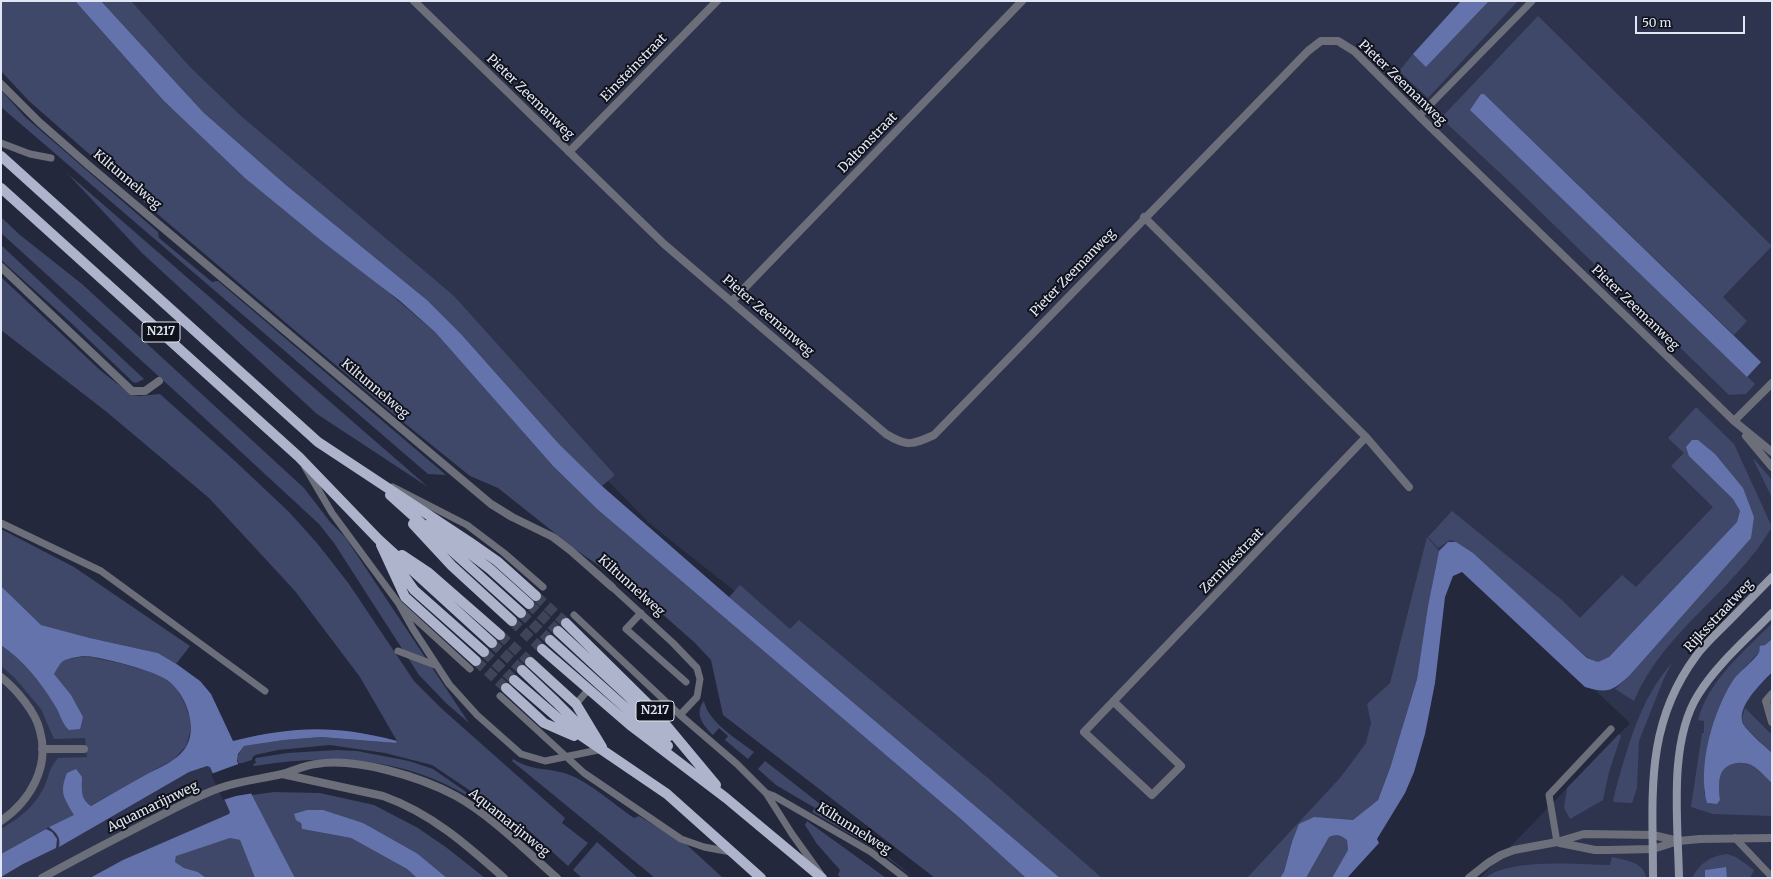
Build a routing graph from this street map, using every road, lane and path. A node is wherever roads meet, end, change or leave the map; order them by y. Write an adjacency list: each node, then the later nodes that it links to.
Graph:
1 (414, 1): 8 (street, Pieter Zeemanweg)
2 (716, 1): 8 (street, Einsteinstraat)
3 (1022, 1): 14 (street, Daltonstraat)
4 (1532, 1): 6 (lane)
5 (1, 84): 28 (street, Kiltunnelweg)
6 (1419, 116): 12 (street, Pieter Zeemanweg); 17 (street, Pieter Zeemanweg)
7 (1, 143): 10 (lane)
8 (570, 152): 14 (street, Pieter Zeemanweg)
9 (1, 156): 22 (main road, N217)
10 (51, 158)
11 (1, 188): 20 (main road, N217)
12 (1144, 217): 14 (street, Pieter Zeemanweg); 18 (street)
13 (1, 267): 15 (street)
14 (732, 302)
15 (159, 381)
16 (1772, 383): 17 (street)
17 (1734, 421): 19 (street, Pieter Zeemanweg); 21 (street, Pieter Zeemanweg)
18 (1366, 437): 23 (street); 56 (street, Zernikestraat)
19 (1772, 452)
20 (299, 457): 25 (main road, N217); 30 (lane, N217)
21 (1772, 467)
22 (365, 473): 27 (lane, N217); 29 (main road, N217); 31 (main road, N217); 32 (main road, N217); 36 (main road, N217)
23 (1409, 487)
24 (1, 524): 53 (lane)
25 (378, 539): 38 (main road, N217); 40 (main road, N217); 43 (main road, N217); 46 (main road, N217)
26 (1772, 577): 69 (main road, Rijksstraatweg)
27 (543, 587)
28 (612, 587): 33 (lane, Kiltunnelweg)
29 (536, 596)
30 (399, 604): 45 (lane); 46 (lane, N217)
31 (529, 604)
32 (521, 613)
33 (641, 613): 50 (lane); 58 (lane, Kiltunnelweg)
34 (1772, 613): 72 (main road)
35 (574, 615): 58 (lane, Kiltunnelweg / N217)
36 (512, 621)
37 (562, 627): 67 (main road, Kiltunnelweg / N217)
38 (500, 635)
39 (550, 640): 67 (main road, Kiltunnelweg / N217)
40 (492, 643)
41 (542, 649): 52 (main road, Kiltunnelweg / N217)
42 (398, 651): 45 (lane)
43 (484, 652)
44 (530, 662): 57 (main road)
45 (435, 665): 64 (lane)
46 (473, 665)
47 (522, 670): 63 (main road)
48 (1, 677): 61 (street)
49 (514, 680): 63 (main road)
50 (686, 682)
51 (506, 688): 63 (main road)
52 (588, 690): 57 (lane); 67 (main road, Kiltunnelweg / N217)
53 (265, 692)
54 (1772, 694): 59 (street)
55 (500, 696): 64 (lane)
56 (1114, 702): 56 (street, Zernikestraat)
57 (576, 704): 63 (main road)
58 (680, 715): 66 (lane, Kiltunnelweg / N217)
59 (1772, 722)
60 (1610, 729): 73 (lane)
61 (42, 749): 62 (street); 68 (street)
62 (84, 749)
63 (603, 749): 64 (lane); 75 (main road)
64 (564, 756): 75 (lane)
65 (281, 774): 77 (street, Aquamarijnweg); 78 (street, Aquamarijnweg); 79 (street, Aquamarijnweg)
66 (766, 793): 81 (lane, Kiltunnelweg / N217); 82 (lane, Kiltunnelweg)
67 (726, 798): 81 (main road, Kiltunnelweg / N217)
68 (1, 822)
69 (1653, 835): 72 (street); 73 (street); 74 (main road, Rijksstraatweg)
70 (1735, 838): 71 (street); 72 (street); 76 (lane)
71 (1772, 838)
72 (1678, 841): 74 (street); 85 (main road)
73 (1557, 842): 74 (street); 83 (street)
74 (1653, 849): 84 (main road, Rijksstraatweg)
75 (733, 852): 80 (main road)
76 (1772, 876)
77 (42, 878)
78 (504, 878)
79 (557, 878)
80 (761, 878)
81 (823, 878)
82 (905, 878)
83 (1469, 878)
84 (1653, 878)
85 (1679, 878)

